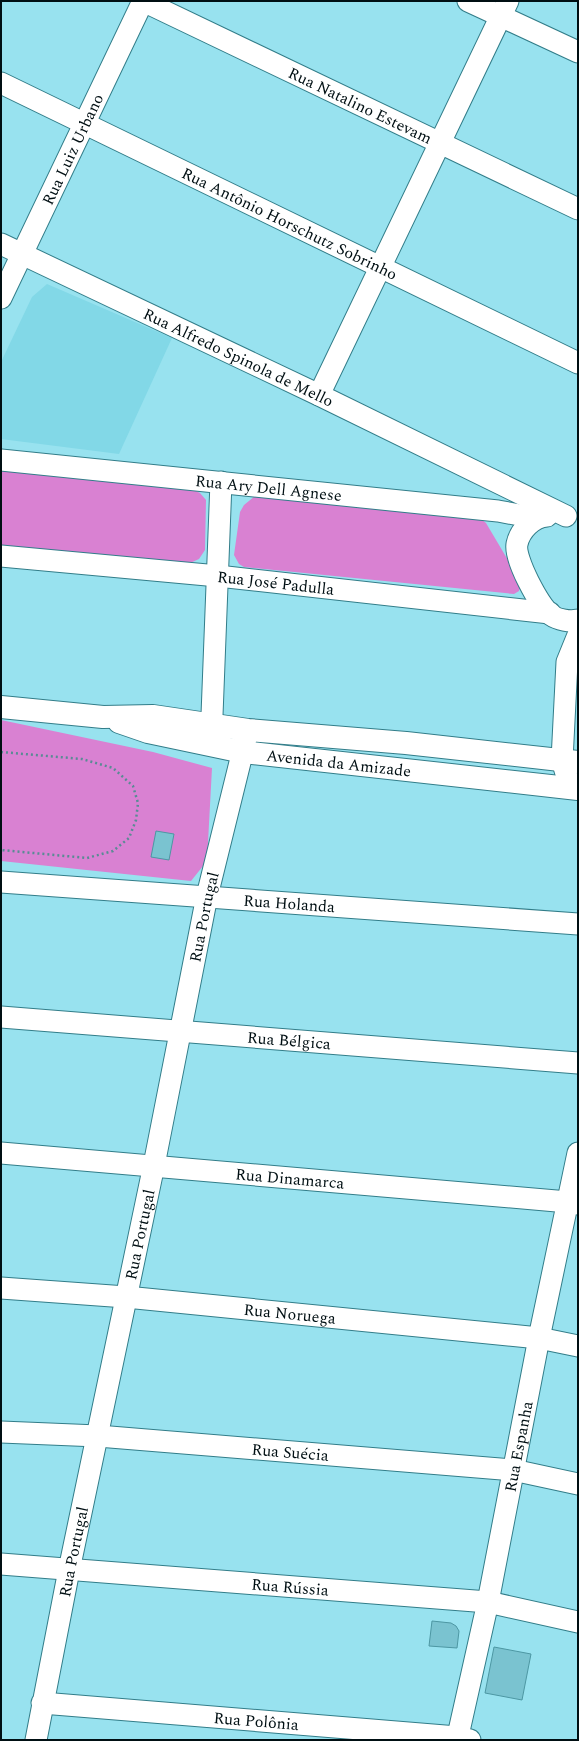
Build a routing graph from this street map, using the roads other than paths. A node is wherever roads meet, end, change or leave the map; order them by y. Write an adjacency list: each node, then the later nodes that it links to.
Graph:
1 (143, 1): 6 (street, Rua Luiz Urbano); 7 (street, Rua Natalino Estevam)
2 (468, 1): 3 (street)
3 (504, 9): 4 (street); 7 (street)
4 (578, 52)
5 (1, 83): 6 (street, Rua Antônio Horschutz Sobrinho)
6 (85, 123): 10 (street, Rua Luiz Urbano); 11 (street, Rua Antônio Horschutz Sobrinho)
7 (440, 143): 8 (street, Rua Natalino Estevam); 11 (street)
8 (578, 209)
9 (1, 244): 10 (street, Rua Alfredo Spinola de Mello)
10 (22, 254): 12 (street, Rua Luiz Urbano); 14 (street, Rua Alfredo Spinola de Mello)
11 (381, 268): 13 (street, Rua Antônio Horschutz Sobrinho); 14 (street)
12 (1, 298)
13 (578, 363)
14 (319, 395): 16 (street, Rua Alfredo Spinola de Mello)
15 (1, 460): 17 (street, Rua Ary Dell Agnese)
16 (476, 471): 18 (street); 20 (street, Rua Alfredo Spinola de Mello)
17 (221, 482): 18 (street, Rua Ary Dell Agnese); 23 (street)
18 (498, 511): 19 (street, Rua Ary Dell Agnese); 21 (street)
19 (536, 518): 20 (street, Rua Ary Dell Agnese); 21 (street)
20 (572, 519)
21 (517, 544): 24 (street)
22 (1, 556): 23 (street, Rua José Padulla)
23 (218, 576): 24 (street, Rua José Padulla); 30 (street)
24 (552, 615): 25 (street, Rua José Padulla); 27 (street)
25 (578, 620)
26 (578, 635): 27 (street)
27 (567, 662): 34 (street)
28 (1, 707): 29 (main road, Avenida da Amizade)
29 (103, 717): 30 (main road, Avenida da Amizade); 32 (main road, Avenida da Amizade)
30 (213, 724): 31 (main road, Avenida da Amizade); 32 (street)
31 (248, 730): 33 (street, Rua Portugal); 34 (main road, Avenida da Amizade)
32 (211, 746): 33 (main road, Avenida da Amizade)
33 (243, 752): 35 (main road, Avenida da Amizade); 37 (street, Rua Portugal)
34 (570, 761): 35 (street)
35 (574, 788)
36 (1, 882): 37 (street, Rua Holanda)
37 (207, 896): 38 (street, Rua Holanda); 40 (street, Rua Portugal)
38 (578, 924)
39 (1, 1017): 40 (street, Rua Bélgica)
40 (180, 1032): 41 (street, Rua Bélgica); 44 (street, Rua Portugal)
41 (578, 1063)
42 (1, 1153): 44 (street, Rua Dinamarca)
43 (578, 1153): 45 (street, Rua Espanha)
44 (154, 1165): 45 (street, Rua Dinamarca); 47 (street, Rua Portugal)
45 (573, 1203): 48 (street, Rua Espanha)
46 (1, 1288): 47 (street, Rua Noruega)
47 (126, 1297): 48 (street, Rua Noruega); 51 (street, Rua Portugal)
48 (539, 1338): 49 (street, Rua Noruega); 52 (street, Rua Espanha)
49 (578, 1346)
50 (1, 1432): 51 (street, Rua Suécia)
51 (98, 1436): 52 (street, Rua Suécia); 55 (street, Rua Portugal)
52 (513, 1470): 53 (street, Rua Suécia); 56 (street, Rua Espanha)
53 (578, 1484)
54 (1, 1564): 55 (street, Rua Rússia)
55 (69, 1570): 56 (street, Rua Rússia); 58 (street, Rua Portugal)
56 (488, 1602): 57 (street, Rua Rússia); 59 (street, Rua Espanha)
57 (578, 1622)
58 (42, 1703): 59 (street, Rua Polônia); 60 (street, Rua Portugal)
59 (462, 1739)
60 (36, 1740)

